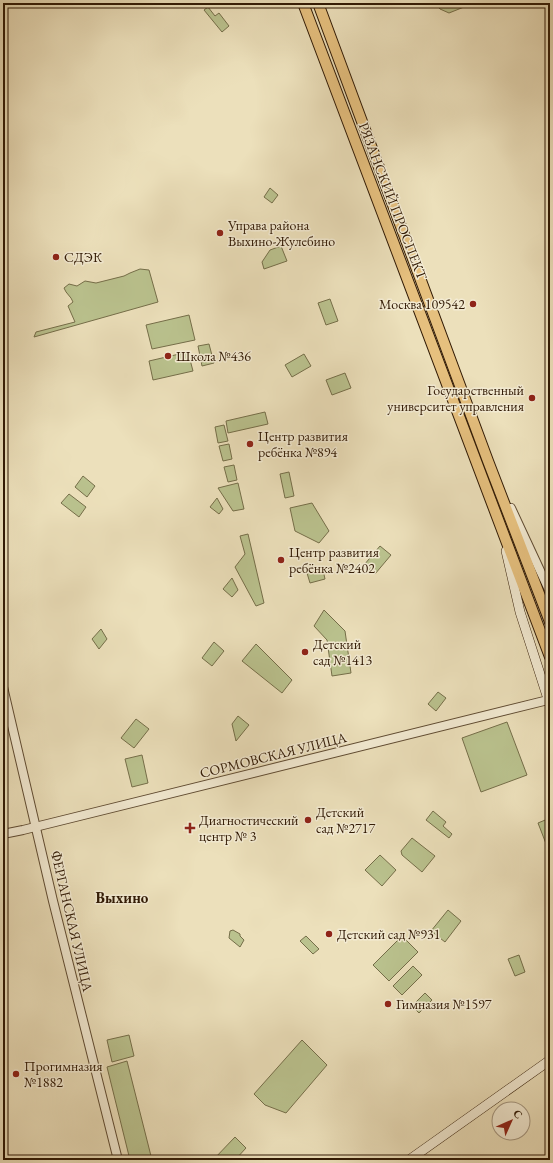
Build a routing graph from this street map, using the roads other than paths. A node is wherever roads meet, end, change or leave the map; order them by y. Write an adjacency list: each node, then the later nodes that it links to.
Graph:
1 (303, 3): 4 (main road, РЯЗАНСКИЙ ПРОСПЕКТ)
2 (318, 3): 3 (main road, РЯЗАНСКИЙ ПРОСПЕКТ)
3 (488, 461): 5 (street); 6 (main road, РЯЗАНСКИЙ ПРОСПЕКТ)
4 (499, 520): 7 (main road, РЯЗАНСКИЙ ПРОСПЕКТ); 9 (main road)
5 (550, 592)
6 (550, 622)
7 (550, 656)
8 (3, 688): 10 (street, ФЕРГАНСКАЯ УЛИЦА)
9 (549, 703): 10 (street, СОРМОВСКАЯ УЛИЦА)
10 (36, 826): 11 (street, СОРМОВСКАЯ УЛИЦА); 13 (street, ФЕРГАНСКАЯ УЛИЦА)
11 (3, 834)
12 (550, 1060): 14 (main road)
13 (118, 1160)
14 (409, 1160)

